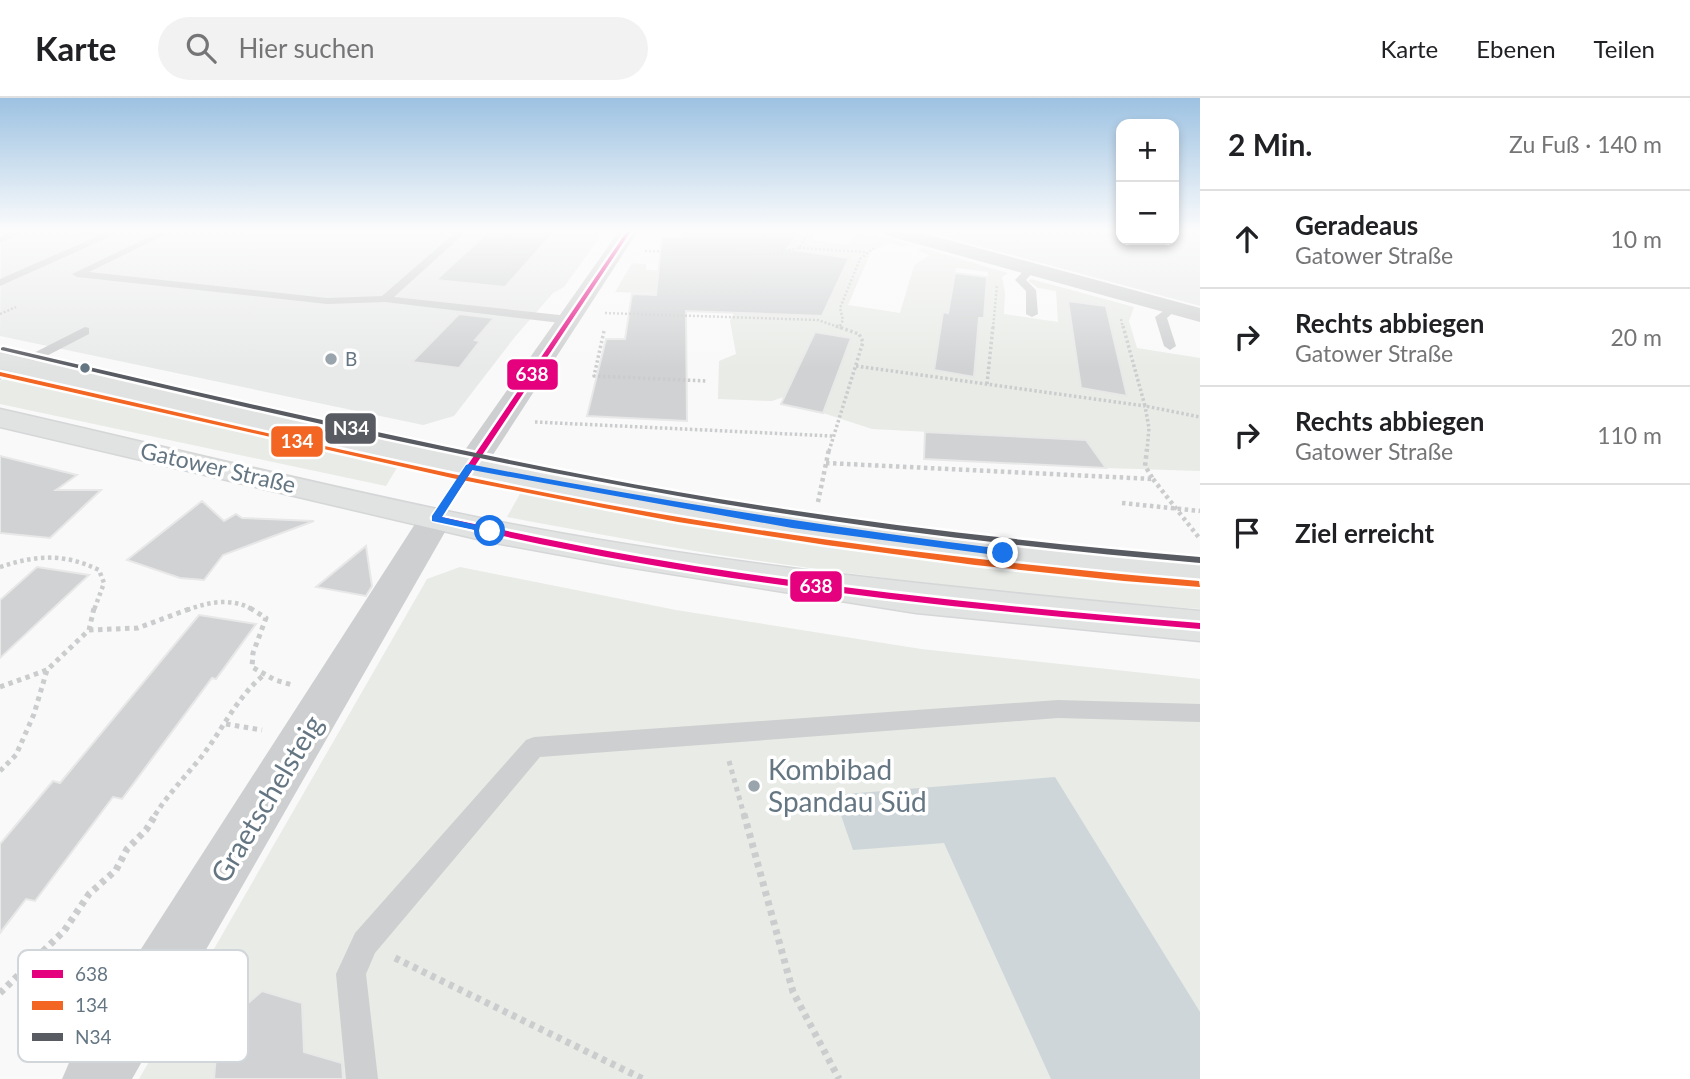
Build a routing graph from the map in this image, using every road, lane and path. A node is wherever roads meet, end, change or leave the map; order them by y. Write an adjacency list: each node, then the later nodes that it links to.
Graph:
1 (103, 277): 9 (lane)
2 (410, 277): 8 (lane)
3 (606, 277): 14 (street)
4 (854, 277): 17 (path)
5 (998, 277): 24 (path)
6 (1024, 277): 15 (lane)
7 (1060, 277): 12 (street)
8 (395, 290): 9 (lane); 14 (lane)
9 (384, 299): 14 (lane)
10 (16, 307): 13 (path)
11 (1118, 307): 25 (path)
12 (1172, 307): 16 (street); 20 (lane)
13 (0, 314)
14 (581, 314): 17 (path); 31 (street)
15 (1031, 314)
16 (1200, 315)
17 (840, 326): 21 (path)
18 (85, 331): 22 (lane)
19 (604, 331): 23 (path)
20 (1170, 346)
21 (856, 366): 24 (path); 29 (path)
22 (5, 367): 31 (main road)
23 (707, 381)
24 (987, 384): 25 (path)
25 (1144, 406): 26 (path); 32 (path)
26 (1200, 416)
27 (0, 418): 37 (main road, Gatower Straße)
28 (531, 422): 29 (path)
29 (832, 436): 30 (path)
30 (826, 463): 32 (path); 33 (path)
31 (469, 467): 37 (main road); 40 (main road)
32 (1153, 479): 35 (path)
33 (818, 502)
34 (1122, 503): 35 (path)
35 (1176, 509): 36 (path); 38 (path)
36 (1200, 512)
37 (436, 518): 41 (main road, Gatower Straße); 46 (street, Graetschelsteig)
38 (1200, 539)
39 (0, 567): 42 (path)
40 (1200, 572)
41 (1200, 626)
42 (89, 630): 43 (path); 44 (path)
43 (47, 670): 45 (path); 49 (path)
44 (265, 674): 46 (path); 51 (path)
45 (0, 687)
46 (332, 691): 52 (street, Graetschelsteig)
47 (1200, 713): 48 (lane)
48 (721, 733): 50 (lane); 59 (path)
49 (0, 771)
50 (365, 943): 57 (lane); 58 (path)
51 (44, 950)
52 (174, 950)
53 (18, 976): 54 (path)
54 (0, 993)
55 (106, 1062): 56 (street, Graetschelsteig)
56 (96, 1079)
57 (362, 1079)
58 (643, 1079)
59 (839, 1079)

